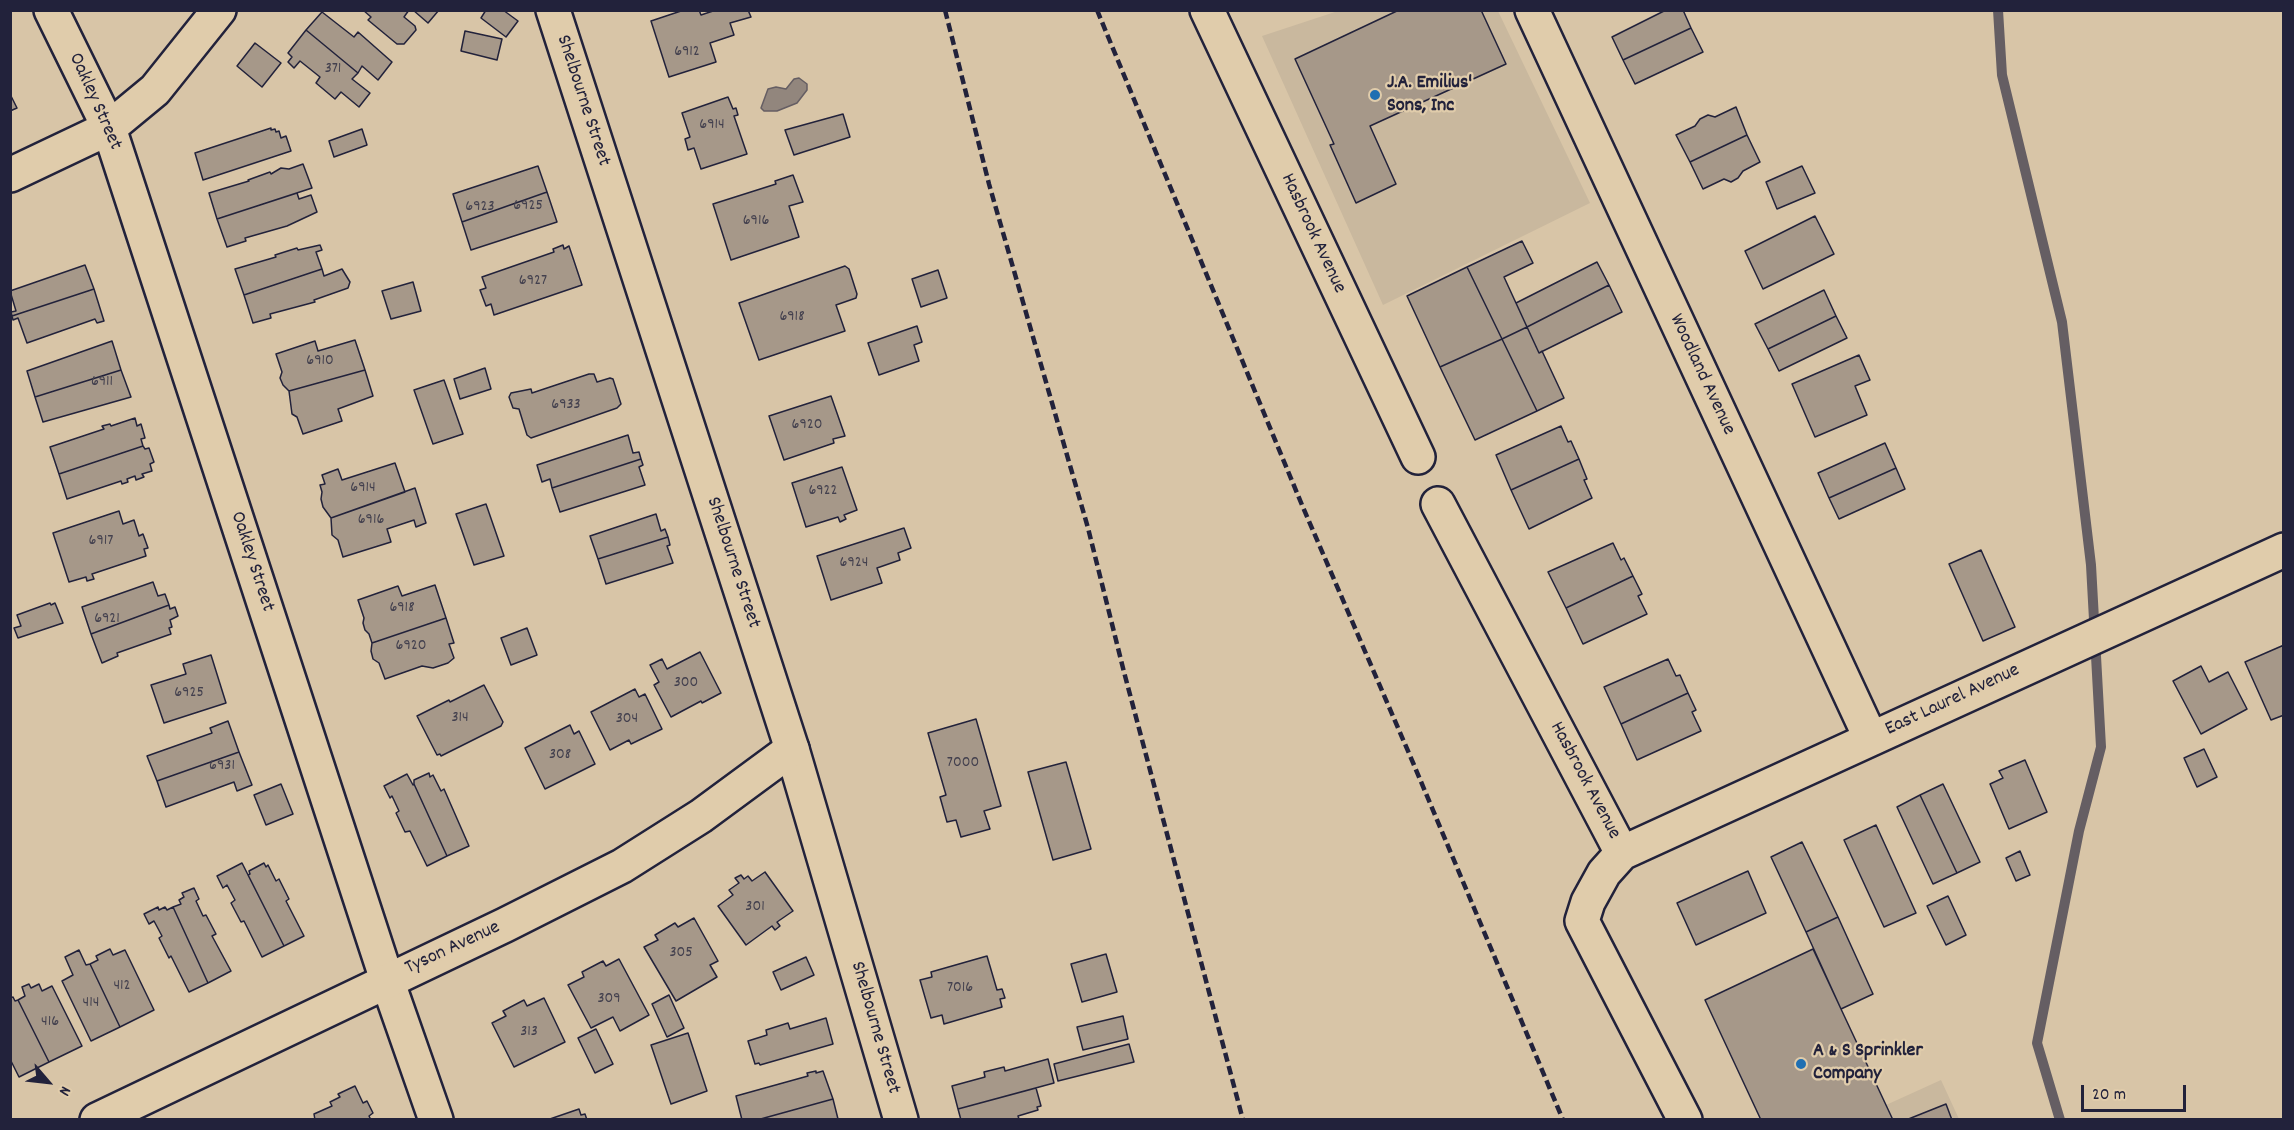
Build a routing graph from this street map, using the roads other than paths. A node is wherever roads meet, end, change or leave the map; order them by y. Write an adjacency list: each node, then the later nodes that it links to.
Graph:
1 (51, 10): 6 (street, Oakley Street)
2 (219, 10): 6 (street)
3 (553, 10): 12 (street, Shelbourne Street)
4 (1532, 10): 11 (street, Woodland Avenue)
5 (1218, 13): 8 (street, Hasbrook Avenue)
6 (109, 128): 7 (street); 14 (street, Oakley Street)
7 (10, 175)
8 (1418, 457)
9 (1438, 504): 13 (street, Hasbrook Avenue)
10 (2283, 550): 11 (street, East Laurel Avenue)
11 (1871, 739): 13 (street, East Laurel Avenue)
12 (792, 749): 14 (street, Tyson Avenue); 17 (street, Shelbourne Street)
13 (1622, 853): 18 (street, Hasbrook Avenue)
14 (387, 980): 15 (street, Tyson Avenue); 16 (street, Oakley Street)
15 (98, 1119)
16 (436, 1119)
17 (901, 1119)
18 (1684, 1119)

